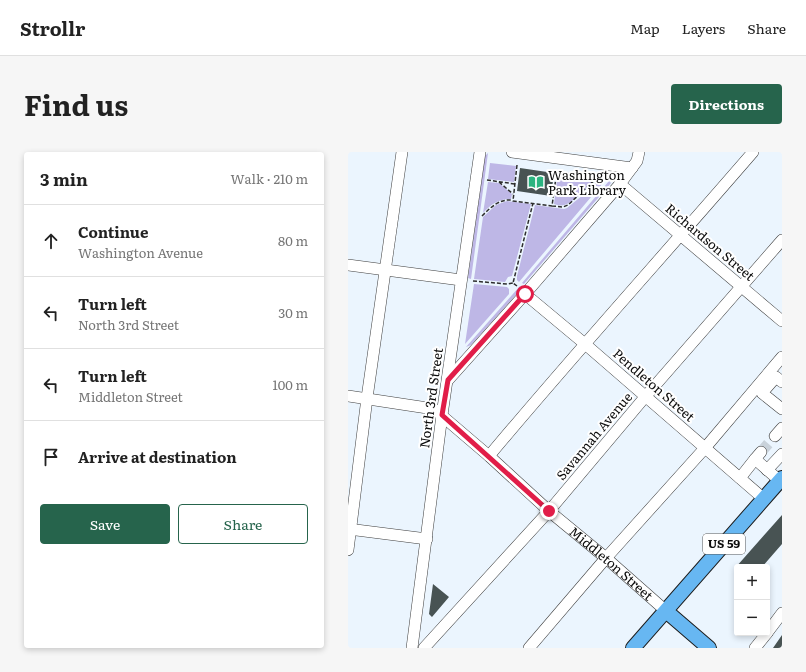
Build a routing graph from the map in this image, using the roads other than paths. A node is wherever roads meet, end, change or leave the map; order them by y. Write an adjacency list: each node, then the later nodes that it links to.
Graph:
1 (402, 152): 12 (street)
2 (480, 152): 13 (street, North 3rd Street)
3 (512, 152): 6 (street)
4 (646, 152): 7 (street)
5 (753, 152): 9 (street)
6 (557, 155): 7 (street)
7 (636, 160): 8 (street)
8 (620, 184): 9 (street, Richardson Street); 15 (street)
9 (681, 236): 14 (street, Richardson Street); 17 (street)
10 (782, 240): 14 (street, Savannah Avenue)
11 (348, 265): 12 (street)
12 (385, 270): 13 (street); 23 (street)
13 (461, 280): 19 (street, North 3rd Street)
14 (742, 287): 16 (street, Richardson Street); 22 (street, Savannah Avenue)
15 (521, 290): 17 (street, Pendleton Street); 19 (street)
16 (782, 321)
17 (585, 344): 22 (street, Pendleton Street); 28 (street)
18 (782, 358): 26 (street)
19 (448, 380): 25 (street, North 3rd Street)
20 (782, 382): 24 (street)
21 (348, 396): 23 (street, Middleton Street)
22 (645, 396): 26 (street, Pendleton Street); 33 (street, Savannah Avenue)
23 (367, 398): 25 (street, Middleton Street); 34 (street)
24 (782, 409)
25 (442, 415): 28 (street, Middleton Street); 35 (street, North 3rd Street)
26 (705, 448): 30 (street, Pendleton Street); 37 (street)
27 (782, 454): 29 (street)
28 (489, 456): 33 (street, Middleton Street)
29 (767, 470): 30 (street); 31 (street)
30 (740, 478): 32 (street, Pendleton Street)
31 (781, 479): 32 (main road, US 59)
32 (764, 499): 38 (main road, US 59)
33 (549, 511): 37 (street, Middleton Street); 43 (street, Savannah Avenue)
34 (349, 529): 35 (street); 36 (street)
35 (427, 539): 42 (street, North 3rd Street)
36 (348, 550)
37 (606, 558): 38 (street, Middleton Street); 44 (street)
38 (666, 611): 45 (main road, US 59); 46 (main road, Middleton Street)
39 (782, 613): 40 (street)
40 (770, 629)
41 (765, 636): 47 (street)
42 (412, 648)
43 (424, 648)
44 (530, 648)
45 (633, 648)
46 (709, 648)
47 (755, 648)

